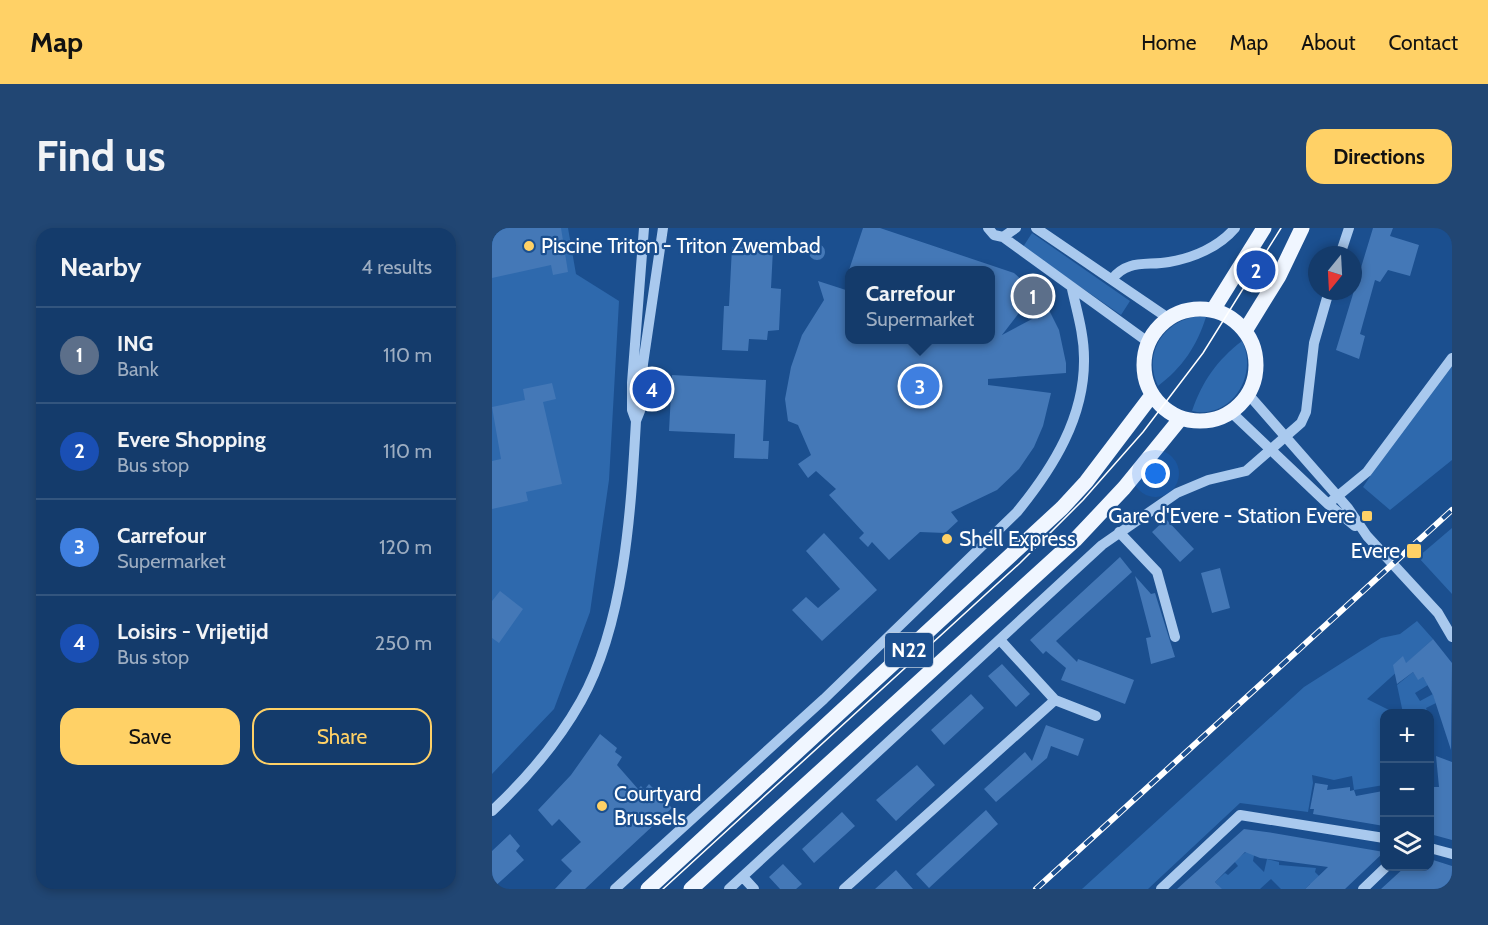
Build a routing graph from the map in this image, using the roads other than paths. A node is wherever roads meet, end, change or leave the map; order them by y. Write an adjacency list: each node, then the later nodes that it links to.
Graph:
1 (644, 228): 24 (street)
2 (663, 228): 24 (street)
3 (987, 228): 10 (street)
4 (1016, 228): 10 (street)
5 (1036, 228): 12 (street)
6 (1235, 228): 12 (street)
7 (1264, 228): 15 (main road)
8 (1302, 228): 17 (main road)
9 (1349, 228): 11 (street)
10 (1003, 237): 13 (street)
11 (1343, 246)
12 (1112, 279): 16 (street)
13 (1072, 289): 18 (street); 42 (street)
14 (1326, 300): 25 (street)
15 (1213, 310): 16 (main road); 17 (main road)
16 (1168, 318): 18 (main road)
17 (1245, 331): 20 (main road)
18 (1148, 342): 21 (main road)
19 (1452, 358): 27 (street)
20 (1248, 394): 22 (main road); 25 (street)
21 (1152, 395): 23 (main road); 43 (main road, N22)
22 (1231, 412): 23 (main road); 26 (street)
23 (1181, 418): 44 (main road, N22)
24 (636, 421): 36 (street)
25 (1287, 436): 26 (street); 27 (street)
26 (1270, 450): 27 (street); 28 (street)
27 (1333, 501): 29 (street)
28 (1119, 532): 31 (street); 33 (street)
29 (1438, 613): 30 (street); 32 (street)
30 (1452, 618)
31 (1175, 637)
32 (1452, 637)
33 (1001, 641): 34 (street); 41 (street)
34 (1055, 700): 35 (street); 47 (street)
35 (1096, 716)
36 (492, 811)
37 (1380, 837): 48 (street)
38 (1434, 849): 39 (street)
39 (1452, 854)
40 (1383, 871): 49 (street)
41 (743, 877): 45 (street); 46 (street)
42 (615, 889)
43 (648, 889)
44 (691, 889)
45 (729, 889)
46 (753, 889)
47 (844, 889)
48 (1161, 889)
49 (1363, 889)

